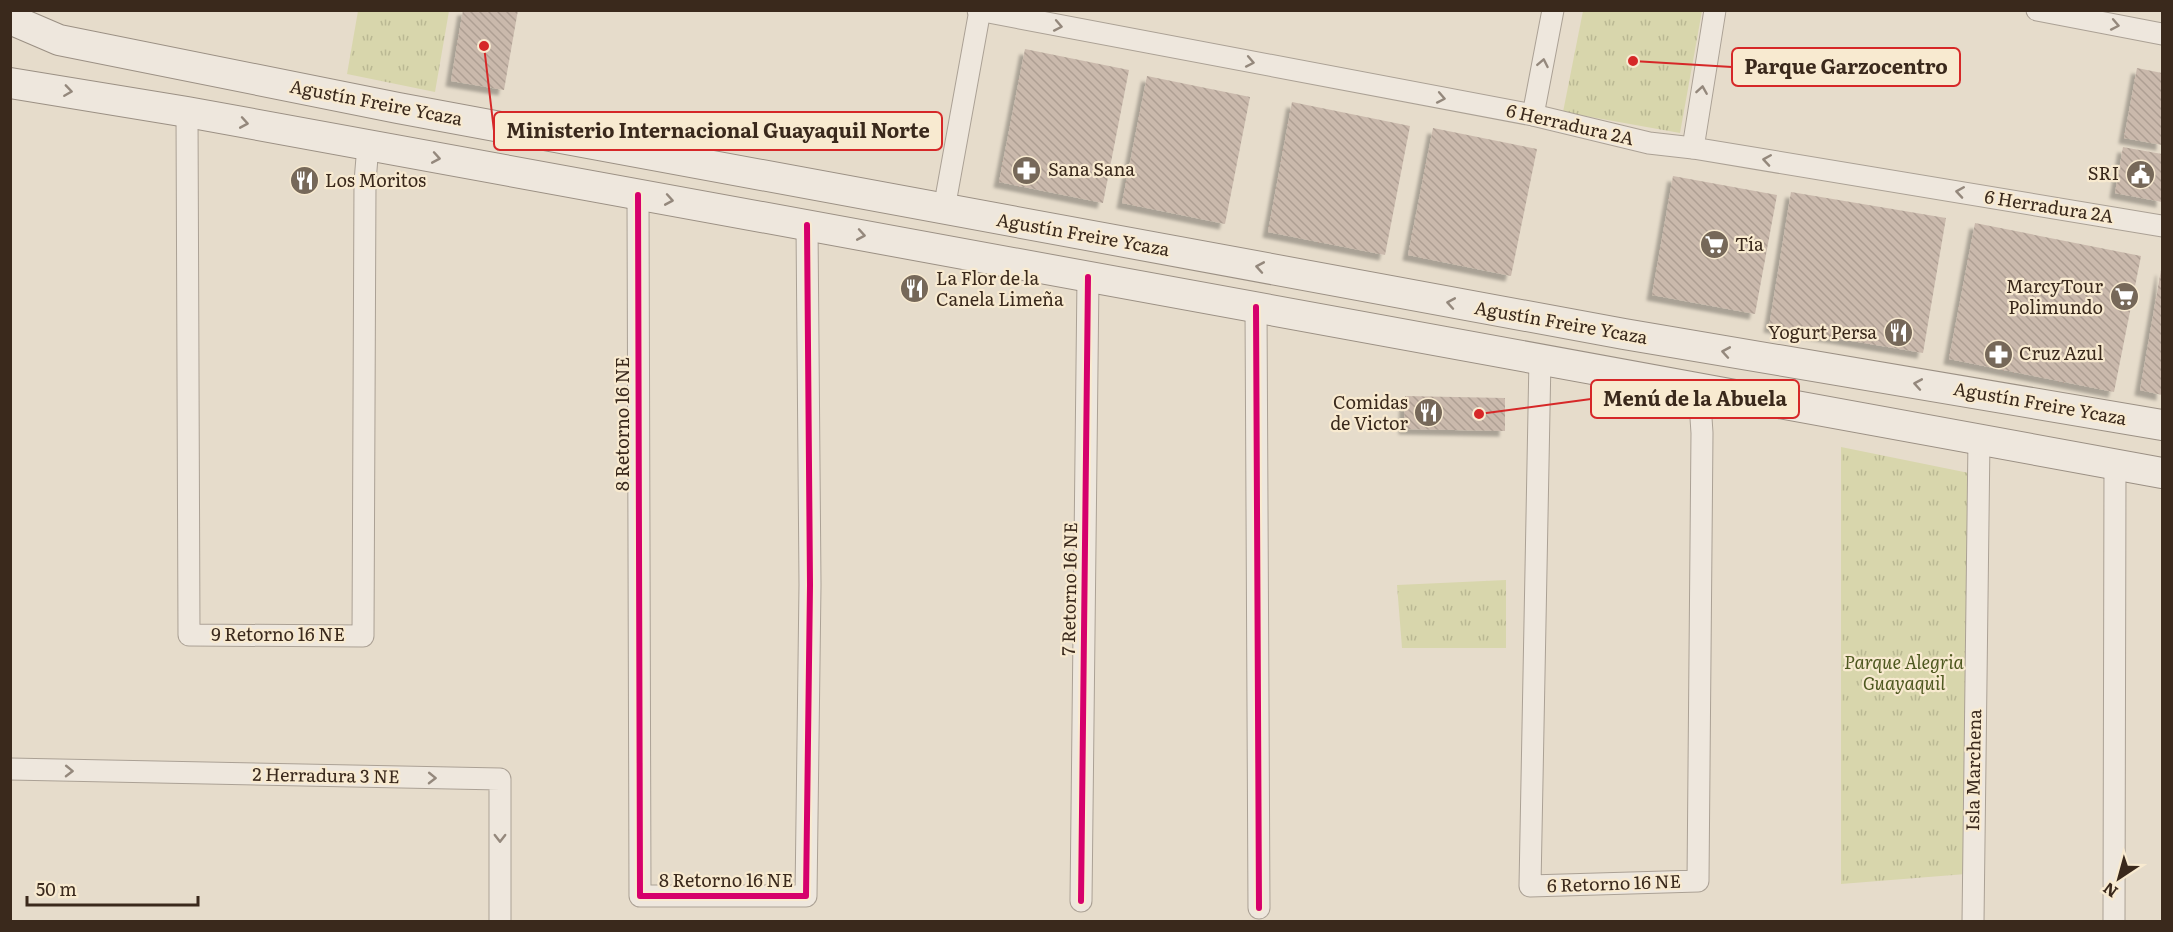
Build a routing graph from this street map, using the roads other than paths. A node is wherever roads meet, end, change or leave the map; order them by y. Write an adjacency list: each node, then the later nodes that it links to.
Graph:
1 (1553, 10): 9 (street, one-way to 1)
2 (1715, 10): 11 (street, one-way to 2)
3 (2037, 10): 6 (street, one-way to 6)
4 (979, 11): 9 (street, 6 Herradura 2A, one-way to 9); 13 (street)
5 (10, 19): 13 (main road, Agustín Freire Ycaza)
6 (2163, 34)
7 (10, 83): 8 (main road, Agustín Freire Ycaza, one-way to 8)
8 (187, 112): 10 (main road, Agustín Freire Ycaza, one-way to 10); 10 (street, 9 Retorno 16 NE)
9 (1533, 115): 11 (street, 6 Herradura 2A)
10 (368, 145): 12 (main road, Agustín Freire Ycaza, one-way to 12)
11 (1693, 148): 15 (street, 6 Herradura 2A, one-way to 11)
12 (638, 195): 14 (main road, Agustín Freire Ycaza, one-way to 14); 14 (street, 8 Retorno 16 NE)
13 (944, 209): 20 (main road, Agustín Freire Ycaza, one-way to 13)
14 (807, 225): 16 (main road, Agustín Freire Ycaza, one-way to 16)
15 (2163, 226)
16 (1088, 277): 17 (main road, Agustín Freire Ycaza); 25 (street, 7 Retorno 16 NE)
17 (1256, 307): 18 (main road, Agustín Freire Ycaza); 26 (street)
18 (1540, 358): 19 (main road, Agustín Freire Ycaza); 19 (street, 6 Retorno 16 NE)
19 (1698, 388): 21 (main road, Agustín Freire Ycaza)
20 (2163, 425)
21 (1979, 440): 22 (main road, Agustín Freire Ycaza); 28 (street, Isla Marchena)
22 (2115, 464): 23 (main road, Agustín Freire Ycaza); 29 (street)
23 (2163, 473)
24 (10, 769): 27 (street, 2 Herradura 3 NE, one-way to 27)
25 (1081, 901)
26 (1258, 908)
27 (500, 921)
28 (1972, 921)
29 (2114, 921)

